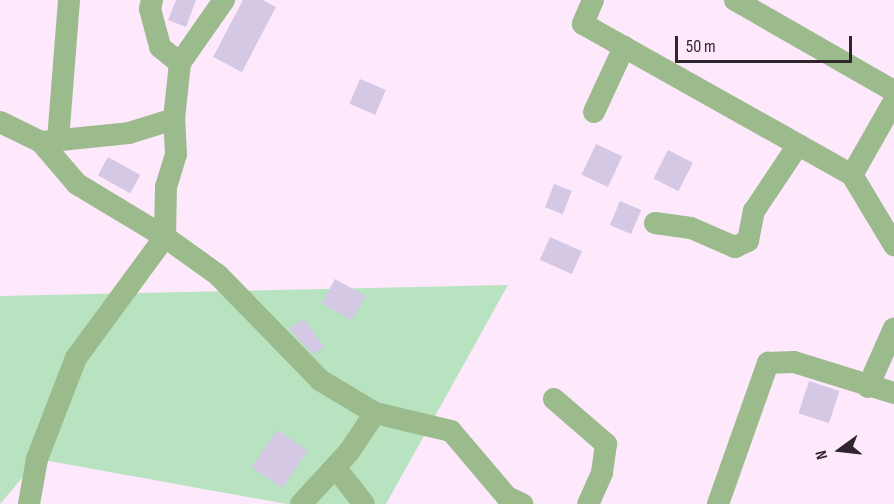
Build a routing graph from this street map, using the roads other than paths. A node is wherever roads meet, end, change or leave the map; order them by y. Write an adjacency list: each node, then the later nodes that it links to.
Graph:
1 (69, 0): 13 (street)
2 (152, 0): 7 (street)
3 (224, 0): 7 (street)
4 (593, 0): 6 (street)
5 (735, 0): 8 (street)
6 (624, 47): 10 (street); 14 (street)
7 (180, 63): 11 (street)
8 (894, 92)
9 (894, 101): 15 (street)
10 (594, 112)
11 (174, 119): 13 (street); 17 (street)
12 (0, 122): 13 (street)
13 (50, 141): 17 (street)
14 (798, 145): 15 (street); 16 (street)
15 (852, 175): 18 (street)
16 (655, 223)
17 (165, 237): 23 (street); 25 (street)
18 (894, 245)
19 (894, 328): 20 (street)
20 (868, 387): 21 (street); 30 (street)
21 (894, 393)
22 (554, 399): 29 (street)
23 (375, 413): 24 (street); 28 (street)
24 (335, 467): 26 (street); 27 (street)
25 (29, 504)
26 (301, 504)
27 (364, 504)
28 (522, 504)
29 (588, 504)
30 (718, 504)

